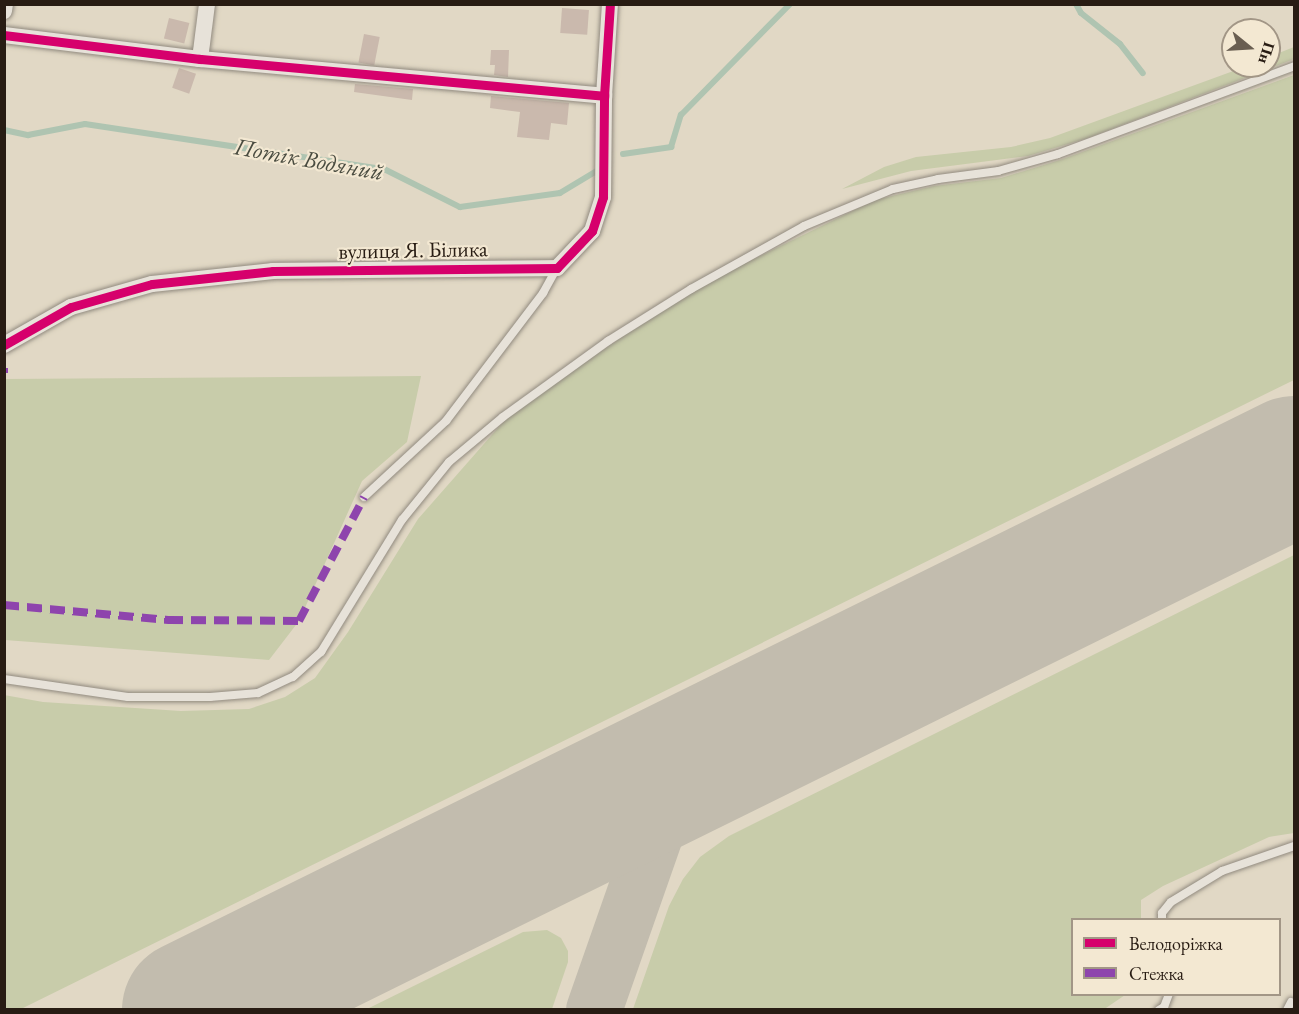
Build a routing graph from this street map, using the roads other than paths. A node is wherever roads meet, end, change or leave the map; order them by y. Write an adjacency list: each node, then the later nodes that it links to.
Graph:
1 (5, 4): 4 (street)
2 (207, 4): 6 (street)
3 (610, 4): 8 (street)
4 (4, 11)
5 (4, 34): 6 (street)
6 (200, 59): 8 (street)
7 (1294, 66): 12 (lane)
8 (604, 96): 9 (street)
9 (557, 268): 10 (street, вулиця Я. Білика); 11 (lane)
10 (4, 345)
11 (364, 497)
12 (4, 679)
13 (1294, 846): 14 (lane)
14 (1162, 918)
15 (1168, 996): 16 (lane)
16 (1159, 1010)

